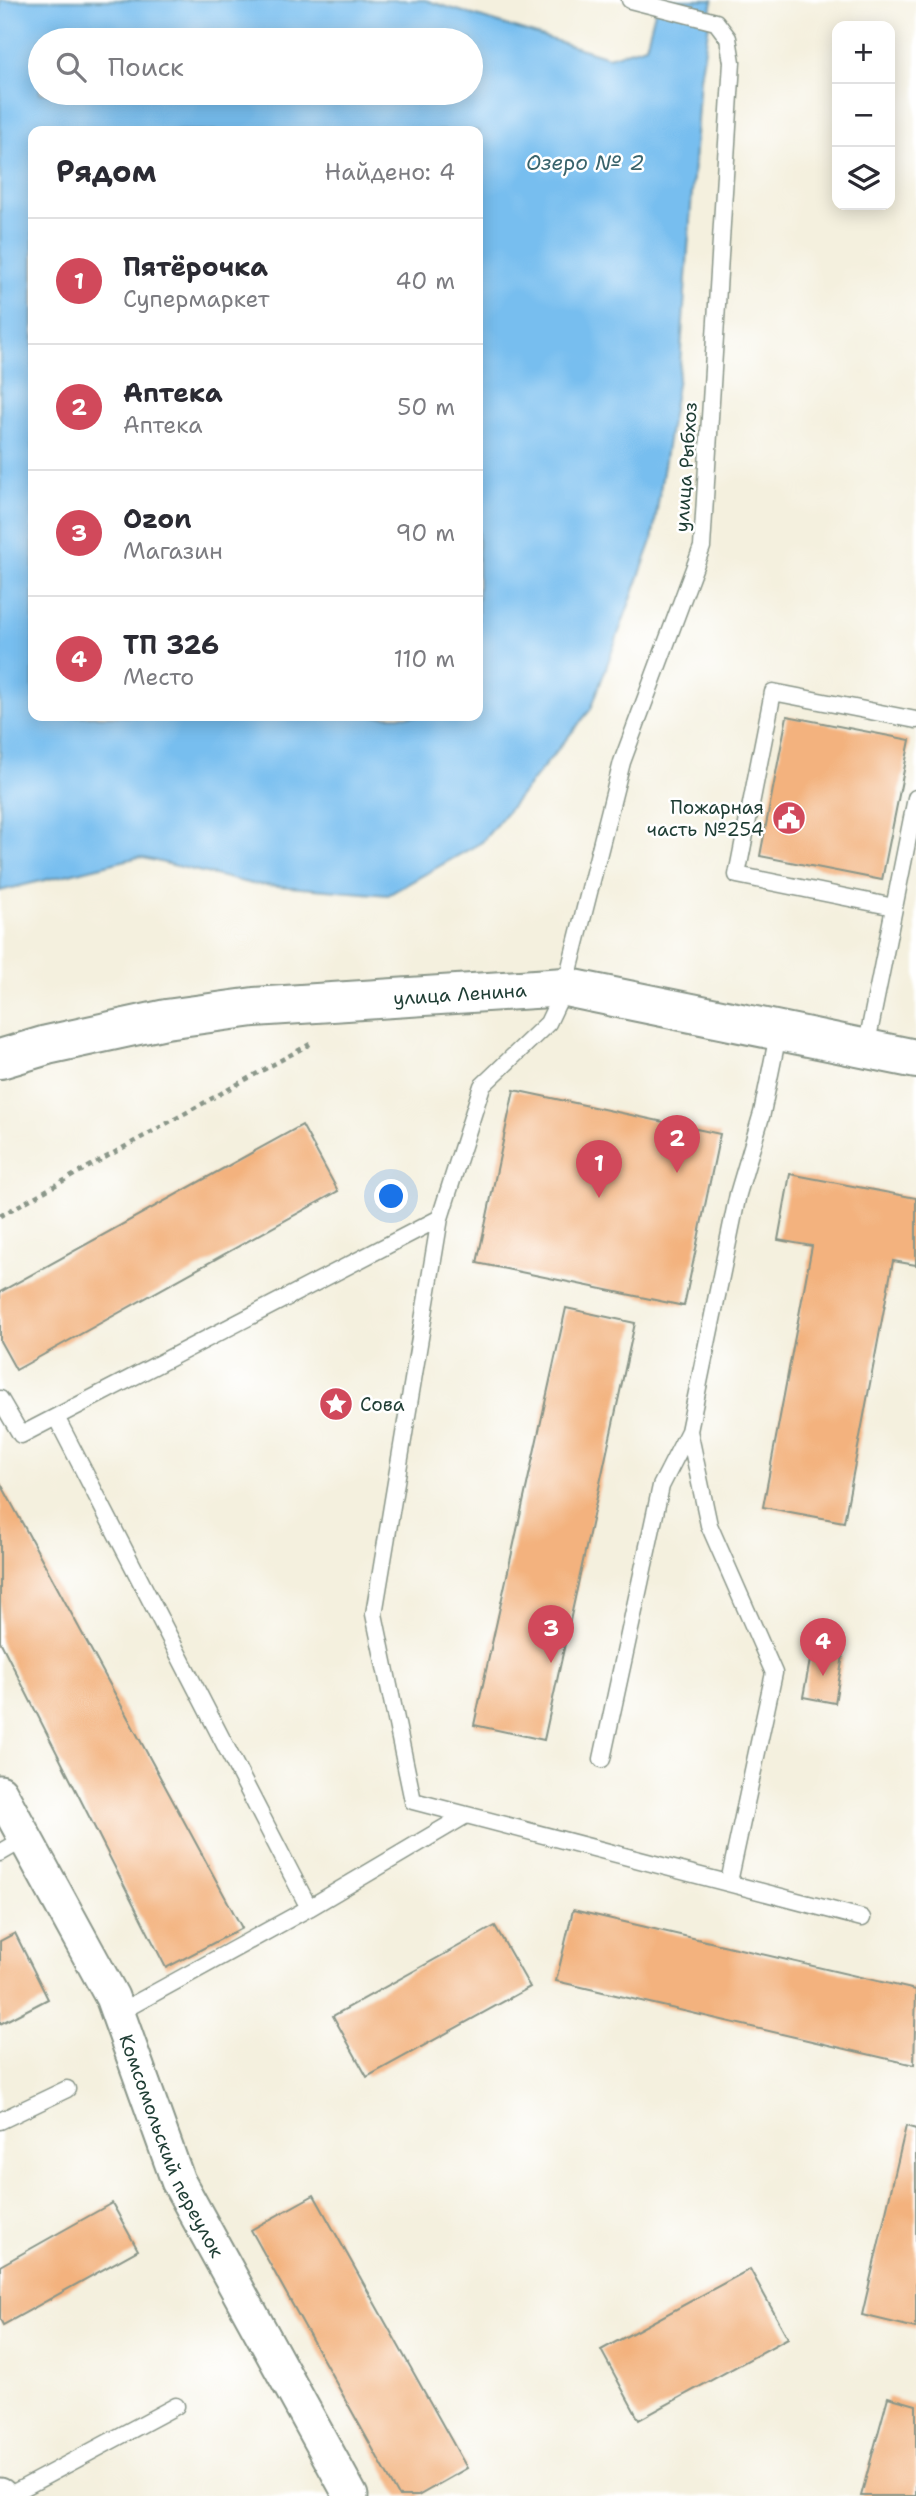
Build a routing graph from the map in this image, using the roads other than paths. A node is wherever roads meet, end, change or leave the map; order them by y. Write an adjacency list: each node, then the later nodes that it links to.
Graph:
1 (630, 0): 5 (lane, улица Рыбхоз)
2 (916, 720): 4 (lane)
3 (916, 798): 4 (lane)
4 (894, 907): 7 (lane)
5 (565, 987): 6 (street, улица Ленина); 8 (street, улица Ленина); 10 (lane, улица Рыбхоз)
6 (779, 1030): 7 (street, улица Ленина); 13 (lane)
7 (866, 1048): 9 (street, улица Ленина)
8 (0, 1059)
9 (916, 1059)
10 (440, 1218): 12 (lane); 16 (lane, улица Рыбхоз)
11 (0, 1399): 12 (lane)
12 (56, 1417): 19 (lane)
13 (689, 1431): 14 (lane); 18 (lane)
14 (603, 1759)
15 (0, 1792): 17 (street, Комсомольский переулок)
16 (466, 1815): 18 (lane); 19 (lane)
17 (13, 1845): 21 (street, Комсомольский переулок)
18 (729, 1882): 20 (lane)
19 (309, 1908): 21 (lane)
20 (863, 1918)
21 (118, 2013): 26 (street, Комсомольский переулок)
22 (67, 2089): 23 (lane)
23 (0, 2121)
24 (176, 2406): 25 (lane)
25 (8, 2496)
26 (351, 2496)

